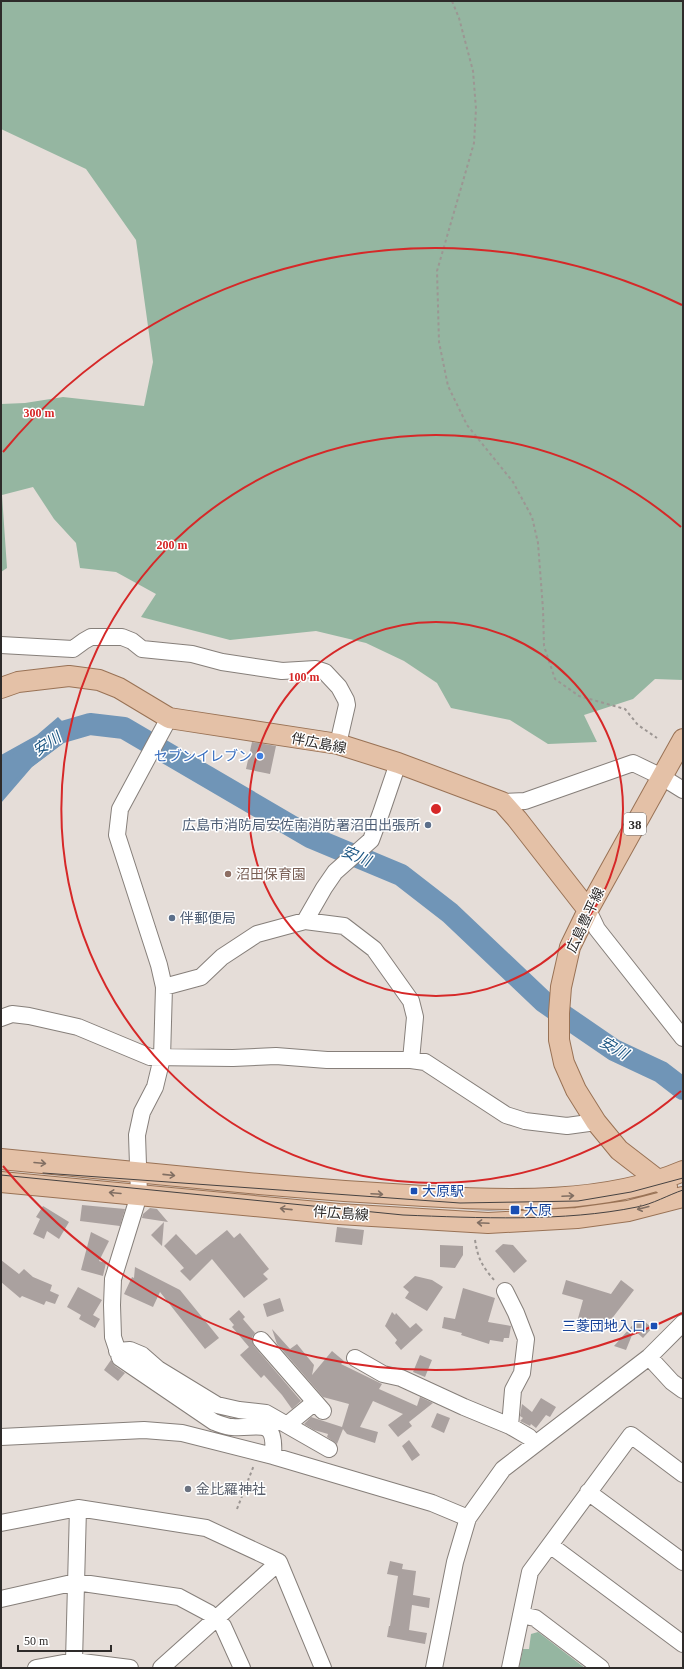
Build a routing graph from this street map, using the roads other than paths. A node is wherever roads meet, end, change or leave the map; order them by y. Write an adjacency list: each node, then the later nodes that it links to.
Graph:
1 (1, 645): 5 (street)
2 (1, 688): 3 (main road, 伴広島線)
3 (167, 722): 5 (main road, 伴広島線); 12 (street)
4 (683, 739): 7 (main road, 広島豊平線 / 38)
5 (338, 744): 6 (main road, 伴広島線)
6 (398, 763): 9 (main road, 伴広島線); 11 (street)
7 (662, 777): 8 (street); 9 (street); 10 (main road, 広島豊平線 / 38)
8 (683, 790)
9 (502, 802): 10 (main road, 伴広島線)
10 (588, 910): 14 (street); 17 (main road, 広島豊平線 / 38)
11 (306, 921): 12 (street); 16 (street)
12 (164, 987): 15 (street)
13 (1, 1018): 15 (street)
14 (683, 1038)
15 (162, 1058): 16 (street); 20 (street)
16 (411, 1060): 17 (street)
17 (596, 1122): 22 (main road, 広島豊平線 / 38)
18 (1, 1159): 20 (main road, 伴広島線, one-way to 20)
19 (683, 1171): 22 (main road)
20 (138, 1172): 23 (main road, 伴広島線, one-way to 23); 24 (street)
21 (1, 1182): 24 (main road, 伴広島線, one-way to 21)
22 (659, 1182): 23 (main road, 伴広島線, one-way to 22); 25 (main road, 広島豊平線 / 38)
23 (338, 1192): 26 (main road)
24 (139, 1194): 26 (main road, 伴広島線, one-way to 24); 30 (street)
25 (682, 1198): 26 (main road, 伴広島線, one-way to 26)
26 (339, 1214)
27 (504, 1291): 35 (street)
28 (683, 1323): 31 (street)
29 (261, 1340): 34 (street)
30 (117, 1351): 34 (street); 39 (street)
31 (649, 1357): 33 (street); 37 (street)
32 (354, 1358): 35 (street)
33 (683, 1390)
34 (287, 1425): 38 (street)
35 (510, 1426): 37 (street)
36 (1, 1437): 39 (street)
37 (534, 1444): 43 (street)
38 (329, 1449)
39 (273, 1456): 43 (street)
40 (683, 1474): 41 (street)
41 (588, 1492): 45 (street); 47 (street)
42 (78, 1508): 44 (street); 46 (street); 48 (street)
43 (468, 1518): 59 (street)
44 (1, 1523)
45 (550, 1545): 50 (street); 52 (street)
46 (279, 1562): 51 (street); 58 (street)
47 (683, 1562)
48 (76, 1582): 49 (street); 51 (street); 53 (street)
49 (1, 1599)
50 (521, 1614): 60 (street); 61 (street)
51 (216, 1619): 56 (street); 57 (street)
52 (683, 1644)
53 (76, 1664): 54 (street); 55 (street)
54 (36, 1668)
55 (130, 1668)
56 (161, 1668)
57 (242, 1668)
58 (322, 1668)
59 (434, 1668)
60 (510, 1668)
61 (601, 1668)

